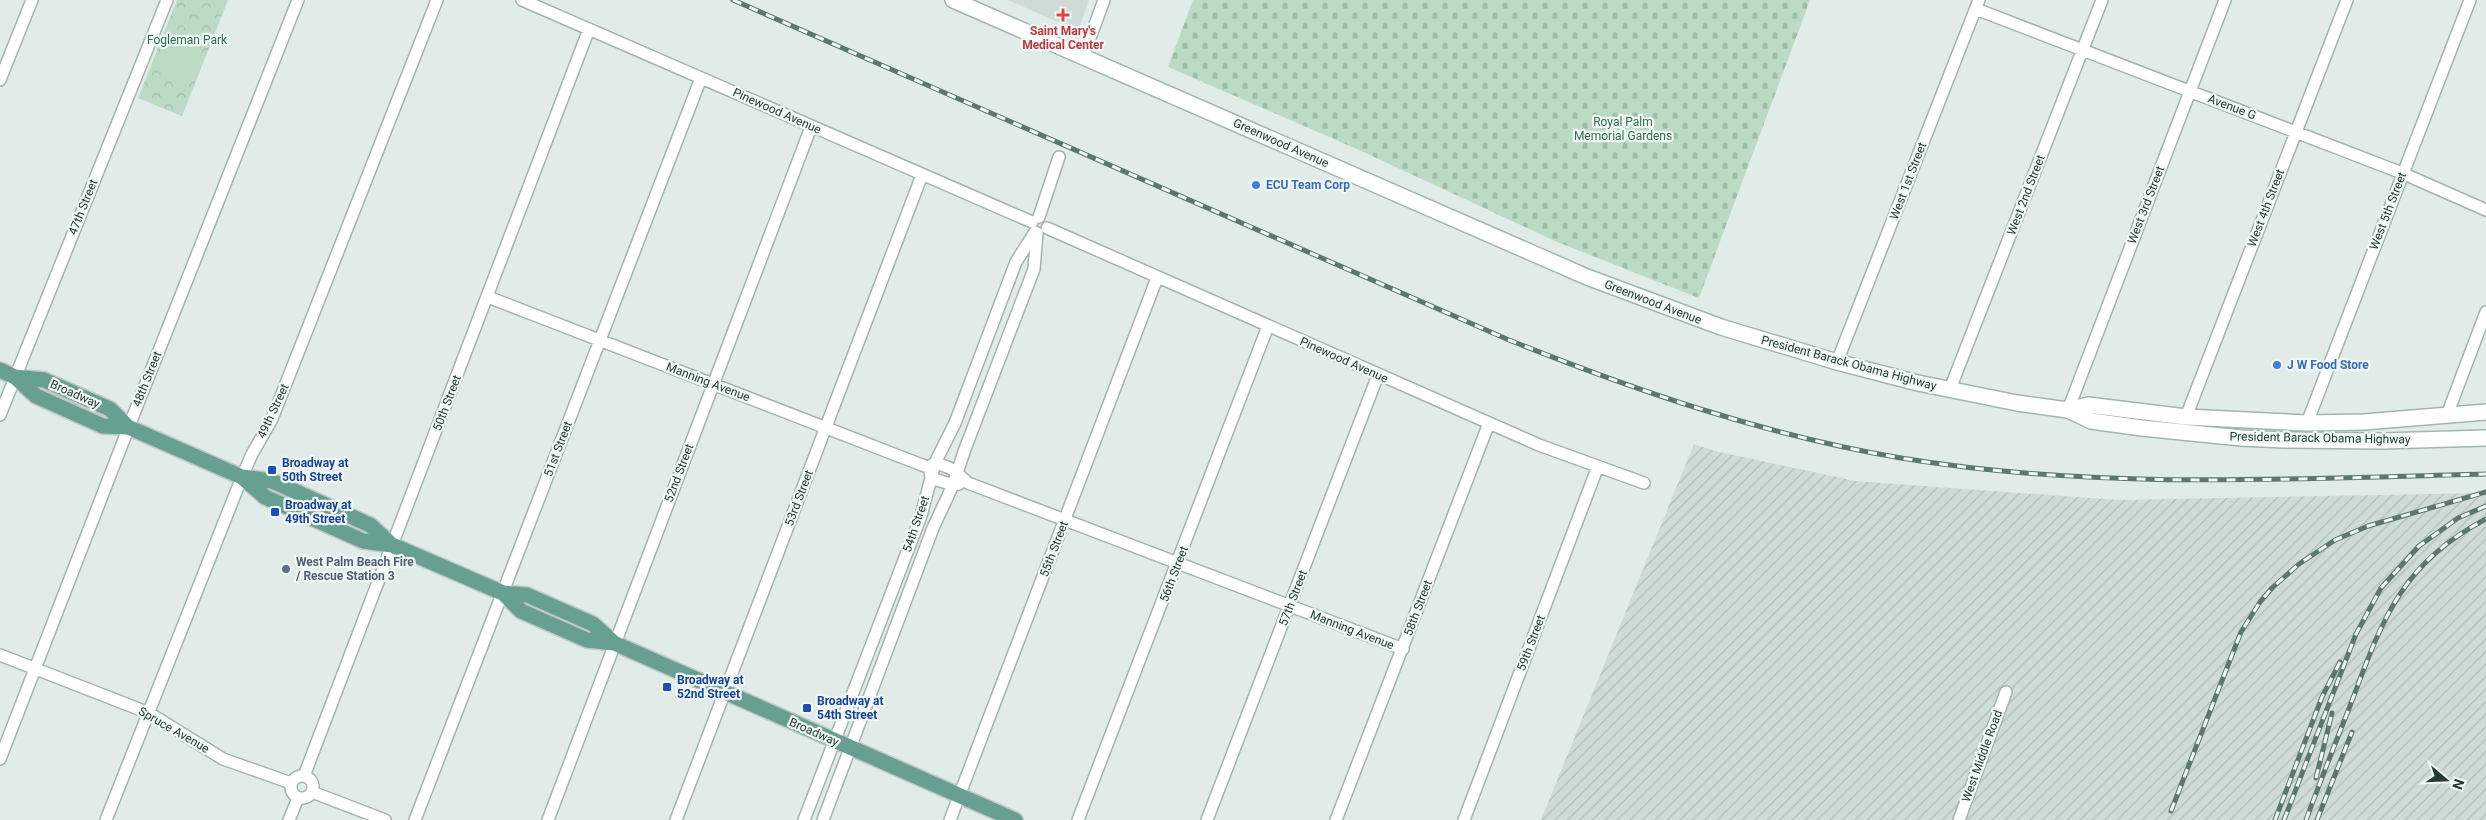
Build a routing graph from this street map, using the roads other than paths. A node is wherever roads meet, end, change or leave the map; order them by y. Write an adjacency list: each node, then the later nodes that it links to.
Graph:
1 (32, 0): 17 (street)
2 (167, 0): 35 (street, 47th Street)
3 (298, 0): 46 (street, 48th Street)
4 (437, 0): 51 (street, 49th Street)
5 (522, 0): 13 (street, Pinewood Avenue)
6 (953, 0): 15 (main road, Greenwood Avenue)
7 (1104, 0): 15 (street)
8 (2102, 0): 14 (street, West 2nd Street)
9 (2225, 0): 18 (street, West 3rd Street)
10 (2347, 0): 20 (street, West 4th Street)
11 (2470, 0): 22 (street, West 5th Street)
12 (1978, 4): 14 (street, Avenue G); 32 (street, West 1st Street)
13 (589, 30): 16 (street, Pinewood Avenue); 27 (street, 50th Street)
14 (2082, 50): 18 (street, Avenue G); 37 (street, West 2nd Street)
15 (1083, 57): 30 (main road, Greenwood Avenue)
16 (701, 78): 19 (street, Pinewood Avenue); 31 (street, 51st Street)
17 (0, 80)
18 (2191, 91): 20 (street, Avenue G); 38 (street, West 3rd Street)
19 (811, 126): 23 (street, Pinewood Avenue); 36 (street, 52nd Street)
20 (2295, 132): 22 (street, Avenue G); 42 (street, West 4th Street)
21 (1059, 158): 25 (street, 54th Street)
22 (2402, 173): 24 (street, Avenue G); 44 (street, West 5th Street)
23 (922, 175): 25 (street, Pinewood Avenue); 45 (street, 53rd Street)
24 (2486, 210)
25 (1038, 226): 26 (street, Pinewood Avenue); 49 (street, 54th Street); 50 (street, 54th Street)
26 (1157, 278): 29 (street, Pinewood Avenue); 55 (street, 55th Street)
27 (488, 297): 31 (street, Manning Avenue); 56 (street, 50th Street)
28 (2486, 312): 40 (street)
29 (1268, 326): 34 (street, Pinewood Avenue); 57 (street, 56th Street)
30 (1721, 327): 32 (main road, President Barack Obama Highway)
31 (600, 340): 36 (street, Manning Avenue); 58 (street, 51st Street)
32 (1838, 362): 37 (main road, President Barack Obama Highway)
33 (0, 370): 35 (main road, Broadway)
34 (1378, 375): 43 (street, Pinewood Avenue); 59 (street, 57th Street)
35 (15, 377): 41 (street, 47th Street); 46 (main road, Broadway)
36 (714, 384): 45 (street, Manning Avenue); 60 (street, 52nd Street)
37 (1950, 390): 38 (main road, President Barack Obama Highway)
38 (2068, 410): 42 (main road, President Barack Obama Highway); 47 (main road, President Barack Obama Highway)
39 (2486, 412): 40 (main road, President Barack Obama Highway)
40 (2447, 414): 44 (main road, President Barack Obama Highway)
41 (0, 415)
42 (2186, 417): 44 (main road, President Barack Obama Highway)
43 (1489, 423): 48 (street, Pinewood Avenue); 61 (street, 58th Street)
44 (2307, 423)
45 (826, 427): 49 (street, Manning Avenue); 64 (street, 53rd Street)
46 (128, 428): 51 (main road, Broadway); 63 (street, 48th Street)
47 (2486, 438)
48 (1598, 466): 53 (street, Pinewood Avenue); 88 (street, 59th Street)
49 (932, 469): 50 (street, Manning Avenue); 54 (street, Manning Avenue); 67 (street, 54th Street)
50 (958, 472): 52 (street, Manning Avenue); 54 (street, 54th Street)
51 (242, 477): 56 (main road, Broadway); 66 (street, 49th Street)
52 (966, 482): 54 (street); 55 (street, Manning Avenue)
53 (1644, 483)
54 (953, 485): 68 (street, 54th Street)
55 (1065, 519): 57 (street, Manning Avenue); 73 (street, 55th Street)
56 (392, 544): 58 (main road, Broadway); 70 (street, 50th Street)
57 (1178, 563): 59 (street, Manning Avenue); 85 (street, 56th Street)
58 (503, 593): 60 (main road, Broadway); 78 (street, 51st Street)
59 (1290, 606): 61 (street, Manning Avenue); 86 (street, 57th Street)
60 (614, 643): 64 (main road, Broadway); 79 (street, 52nd Street)
61 (1402, 649): 87 (street, 58th Street)
62 (0, 655): 63 (street, Spruce Avenue)
63 (36, 669): 66 (street, Spruce Avenue); 69 (street, 48th Street)
64 (723, 691): 67 (main road, Broadway); 80 (street, 53rd Street)
65 (2006, 692): 89 (street, West Middle Road)
66 (149, 713): 71 (street, Spruce Avenue); 75 (street, 49th Street)
67 (835, 741): 68 (main road, Broadway); 81 (street, 54th Street)
68 (850, 748): 73 (main road, Broadway); 82 (street, 54th Street)
69 (0, 759)
70 (304, 776): 71 (street); 72 (street)
71 (291, 783): 74 (street)
72 (312, 792): 74 (street); 77 (street)
73 (958, 795): 83 (street, 55th Street); 84 (main road, Broadway)
74 (298, 798): 76 (street)
75 (106, 820)
76 (289, 820)
77 (386, 820)
78 (415, 820)
79 (548, 820)
80 (676, 820)
81 (804, 820)
82 (823, 820)
83 (950, 820)
84 (1015, 820)
85 (1078, 820)
86 (1207, 820)
87 (1336, 820)
88 (1464, 820)
89 (1959, 820)

